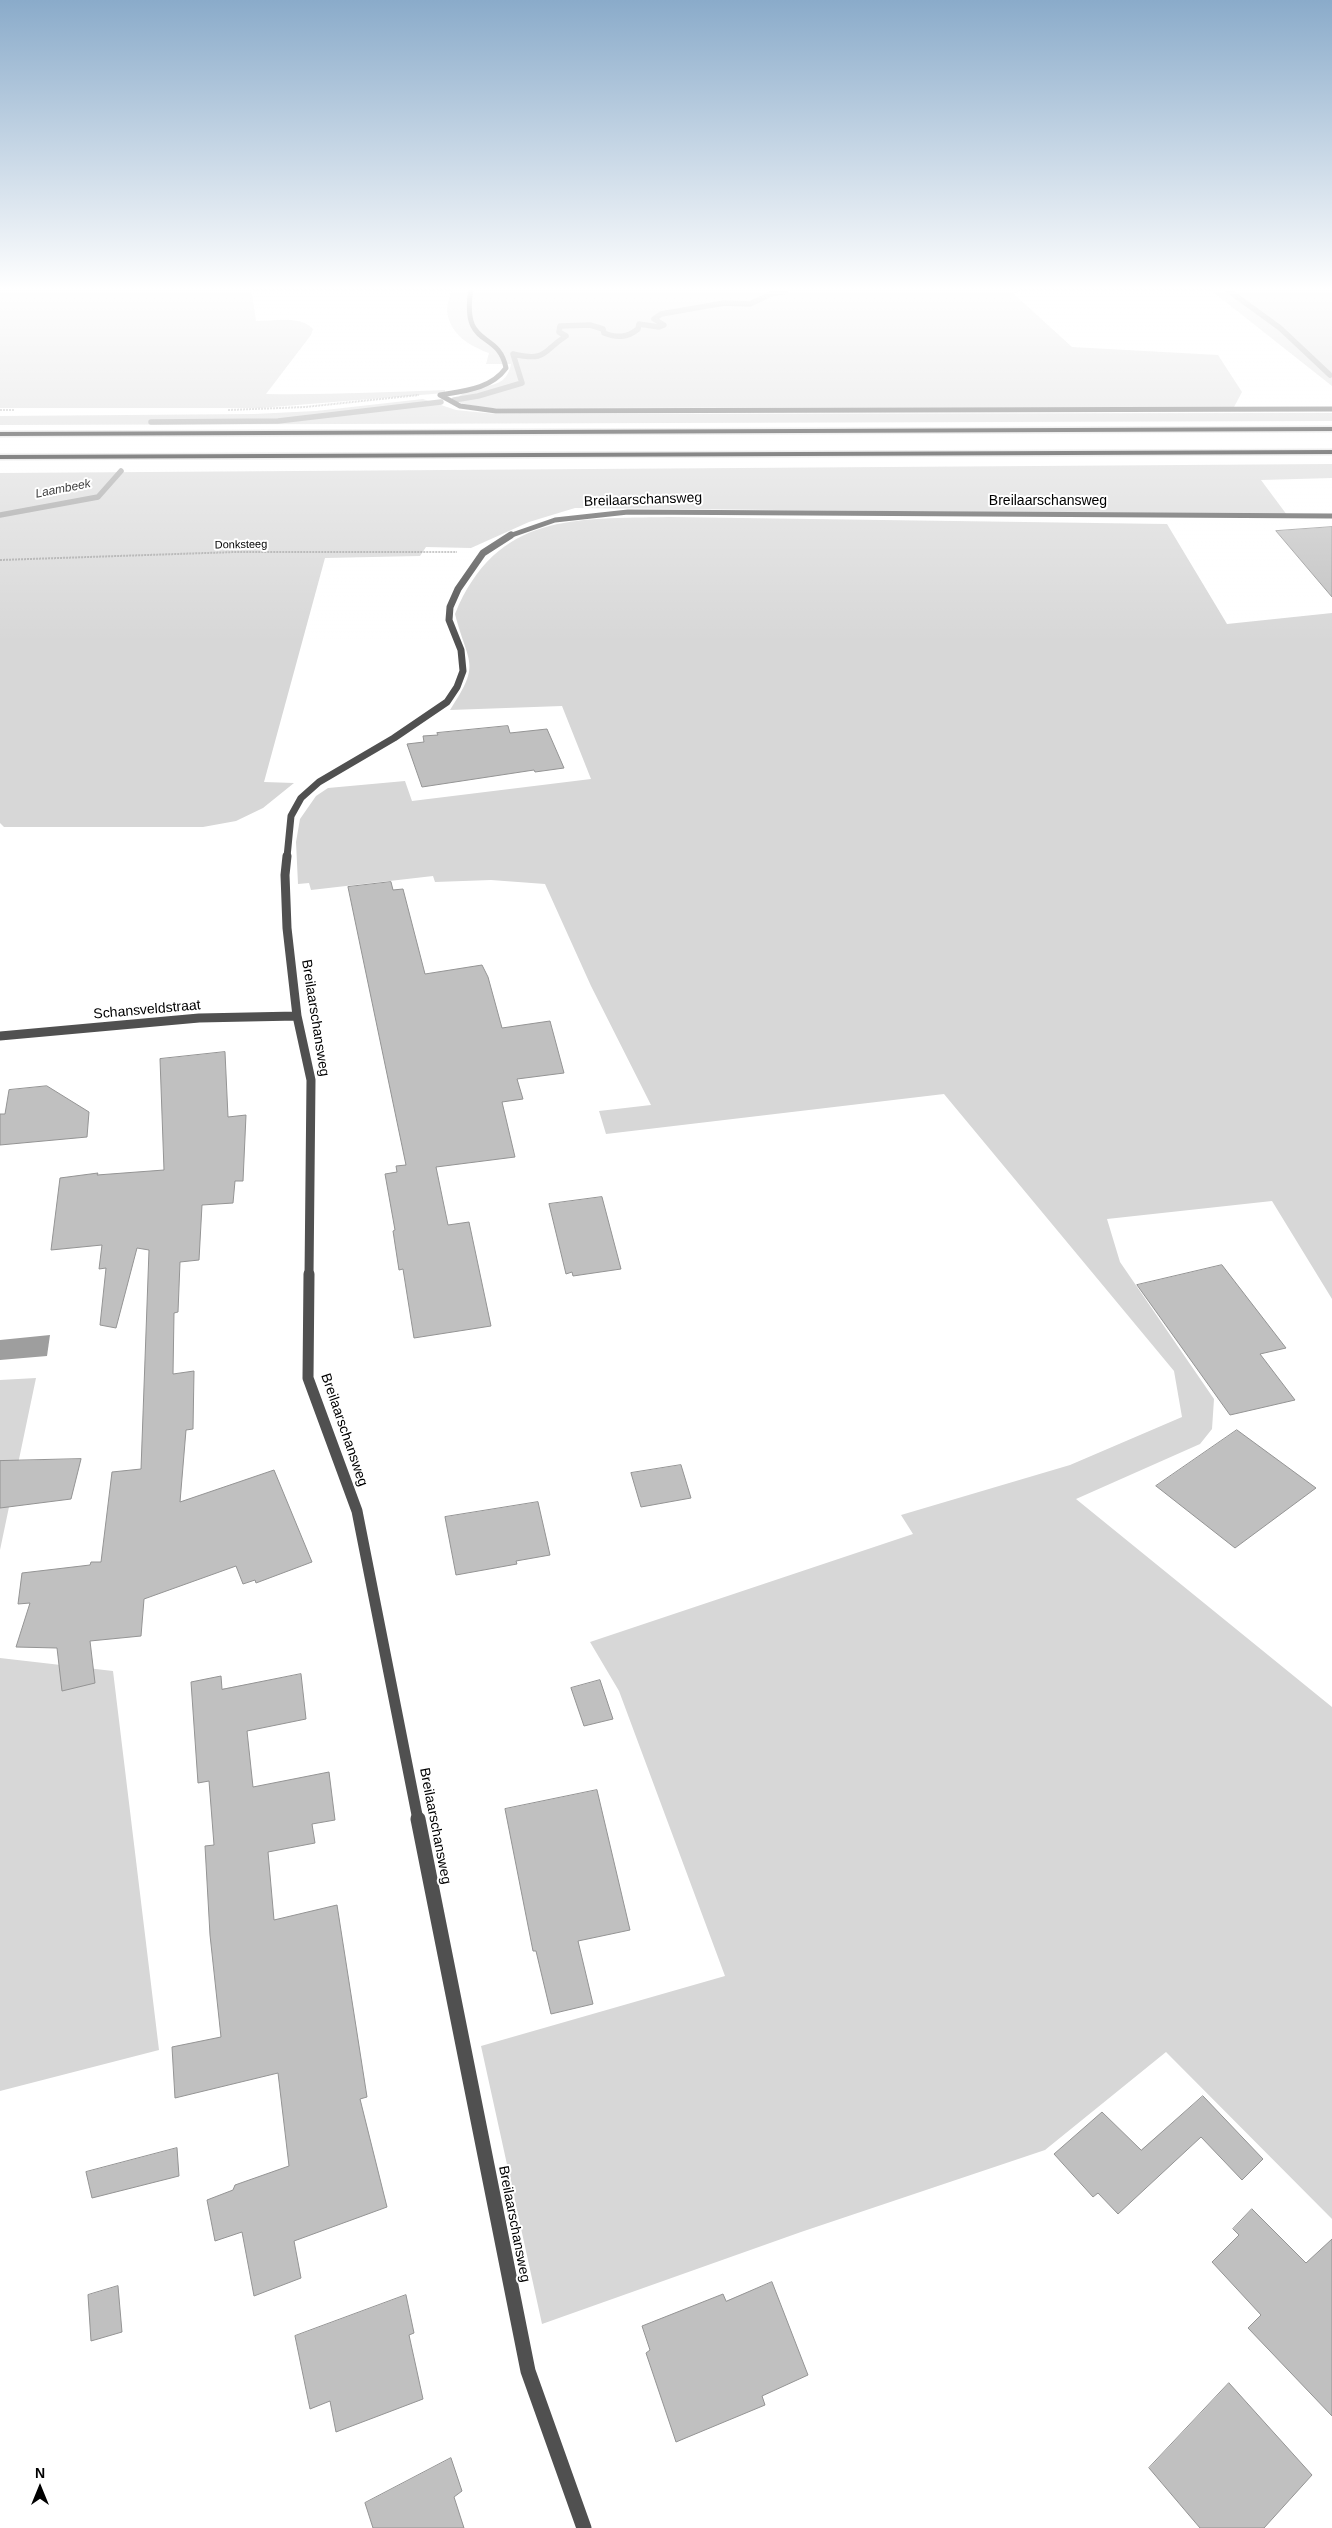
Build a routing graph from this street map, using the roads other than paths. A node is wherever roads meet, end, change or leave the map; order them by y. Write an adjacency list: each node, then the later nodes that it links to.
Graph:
1 (456, 406): 2 (street)
2 (1332, 409)
3 (1332, 429): 4 (highway)
4 (0, 434)
5 (1332, 452): 6 (highway)
6 (0, 457)
7 (1332, 516): 8 (street, Breilaarschansweg)
8 (297, 1016): 9 (street, Schansveldstraat); 10 (street, Breilaarschansweg)
9 (0, 1036)
10 (584, 2528)

